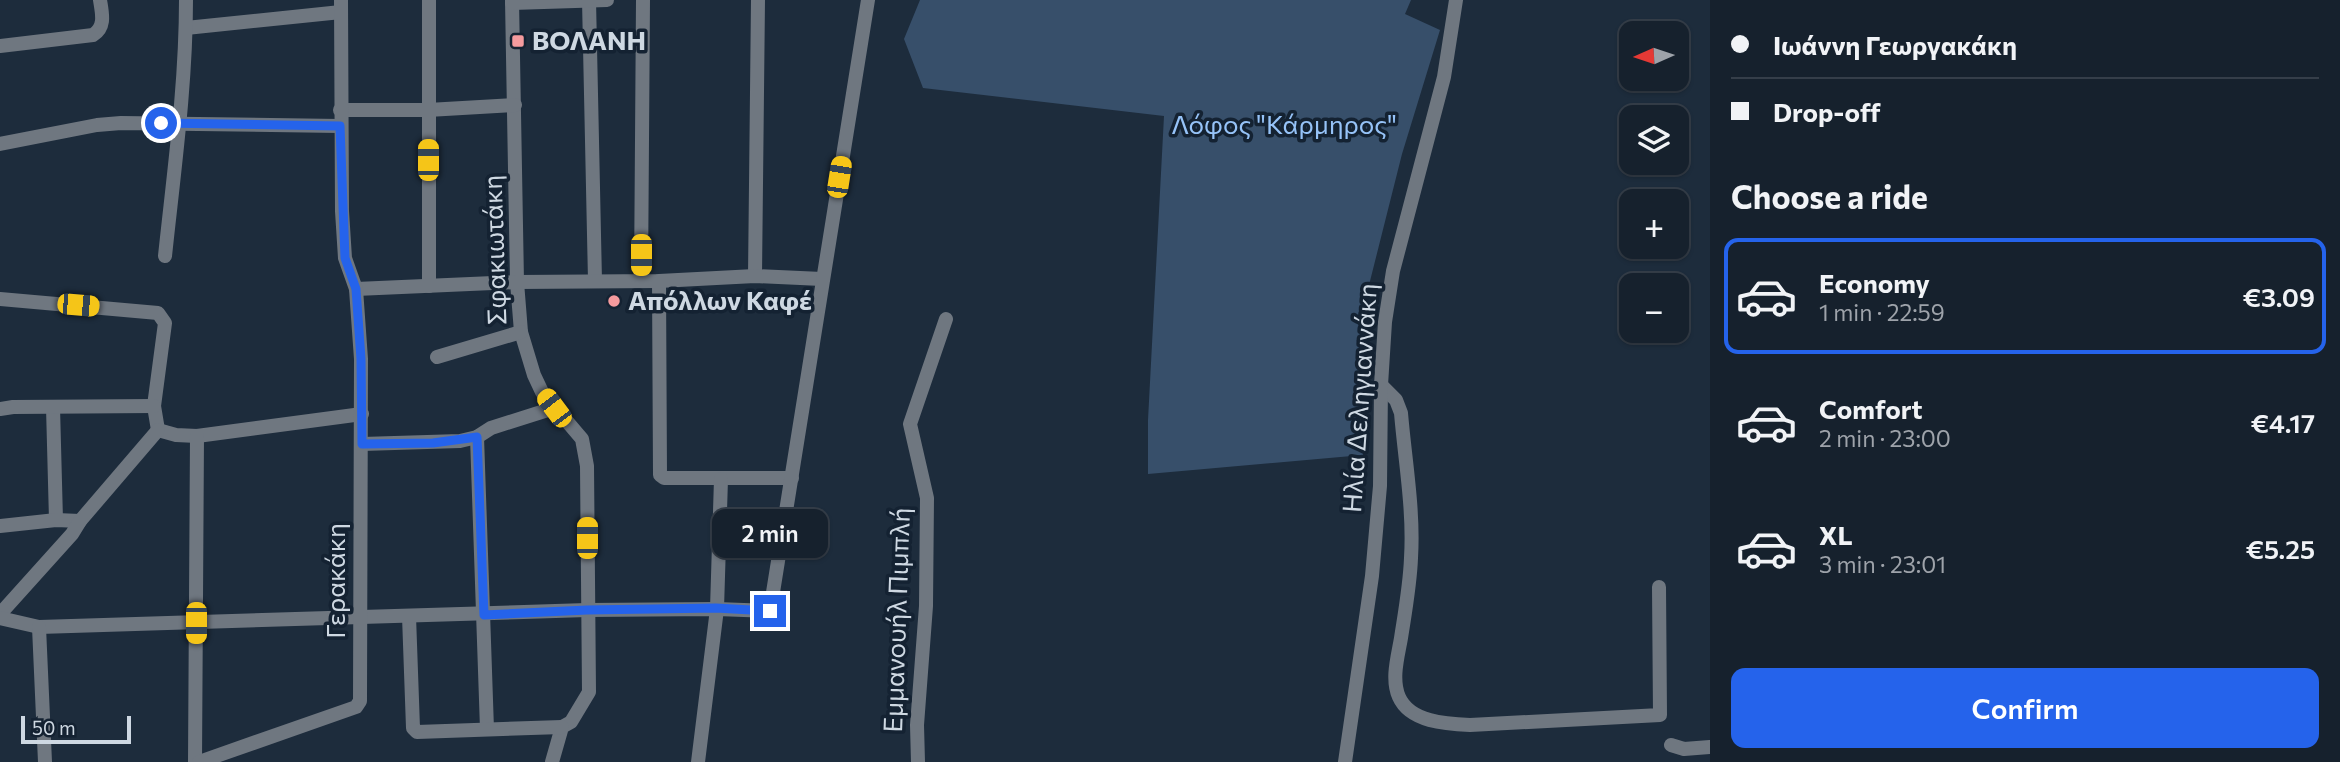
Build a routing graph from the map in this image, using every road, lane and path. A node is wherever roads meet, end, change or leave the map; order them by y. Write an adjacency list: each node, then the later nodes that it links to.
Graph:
1 (100, 0): 13 (street)
2 (186, 0): 12 (street)
3 (429, 0): 16 (street)
4 (589, 0): 5 (street); 10 (street); 24 (street)
5 (607, 0)
6 (643, 0): 23 (street)
7 (758, 0): 21 (street)
8 (868, 0): 22 (street)
9 (1456, 0): 33 (street, Ηλία Δεληγιαννάκη)
10 (512, 1): 14 (street, Σφακιωτάκη)
11 (341, 6): 12 (street); 15 (street, Γερακάκη)
12 (186, 28): 17 (street)
13 (0, 46)
14 (515, 105): 16 (street); 26 (street, Σφακιωτάκη)
15 (340, 110): 16 (street); 18 (street, Γερακάκη)
16 (428, 110): 27 (street)
17 (179, 122): 18 (street); 19 (street); 20 (street)
18 (340, 126): 28 (street, Γερακάκη)
19 (0, 144)
20 (165, 256)
21 (755, 276): 22 (street); 25 (street)
22 (822, 279): 43 (street)
23 (641, 280): 24 (street); 25 (street)
24 (595, 281): 26 (street)
25 (659, 281): 44 (street)
26 (517, 282): 27 (street); 31 (street, Σφακιωτάκη)
27 (429, 286): 28 (street)
28 (356, 289): 38 (street, Γερακάκη)
29 (0, 299): 34 (street)
30 (946, 318): 65 (street, Εµµανουήλ Πιµπλή)
31 (521, 332): 32 (street); 36 (street, Σφακιωτάκη)
32 (437, 358)
33 (1381, 385): 48 (street); 66 (street, Ηλία Δεληγιαννάκη)
34 (154, 406): 35 (street); 39 (street)
35 (52, 407): 37 (street); 45 (street)
36 (554, 408): 41 (street); 50 (street, Σφακιωτάκη)
37 (0, 409)
38 (362, 414): 40 (street); 42 (street, Γερακάκη)
39 (158, 430): 40 (street); 46 (street)
40 (197, 436): 55 (street)
41 (477, 437): 42 (street); 51 (street)
42 (362, 444): 54 (street, Γερακάκη)
43 (792, 478): 44 (street); 49 (street)
44 (721, 479): 49 (street)
45 (55, 520): 46 (street); 47 (street)
46 (80, 521): 52 (street)
47 (0, 526)
48 (1659, 587)
49 (716, 608): 50 (street); 64 (street)
50 (587, 610): 51 (street); 57 (street, Σφακιωτάκη)
51 (484, 615): 53 (street); 58 (street)
52 (0, 616): 56 (street)
53 (409, 616): 54 (street); 58 (street)
54 (360, 617): 55 (street); 62 (street, Γερακάκη)
55 (196, 623): 56 (street); 62 (street)
56 (38, 627): 61 (street)
57 (562, 727): 58 (street); 63 (street, Σφακιωτάκη)
58 (487, 729)
59 (1671, 745): 60 (street)
60 (1710, 747)
61 (45, 762)
62 (197, 762)
63 (552, 762)
64 (698, 762)
65 (918, 762)
66 (1345, 762)

